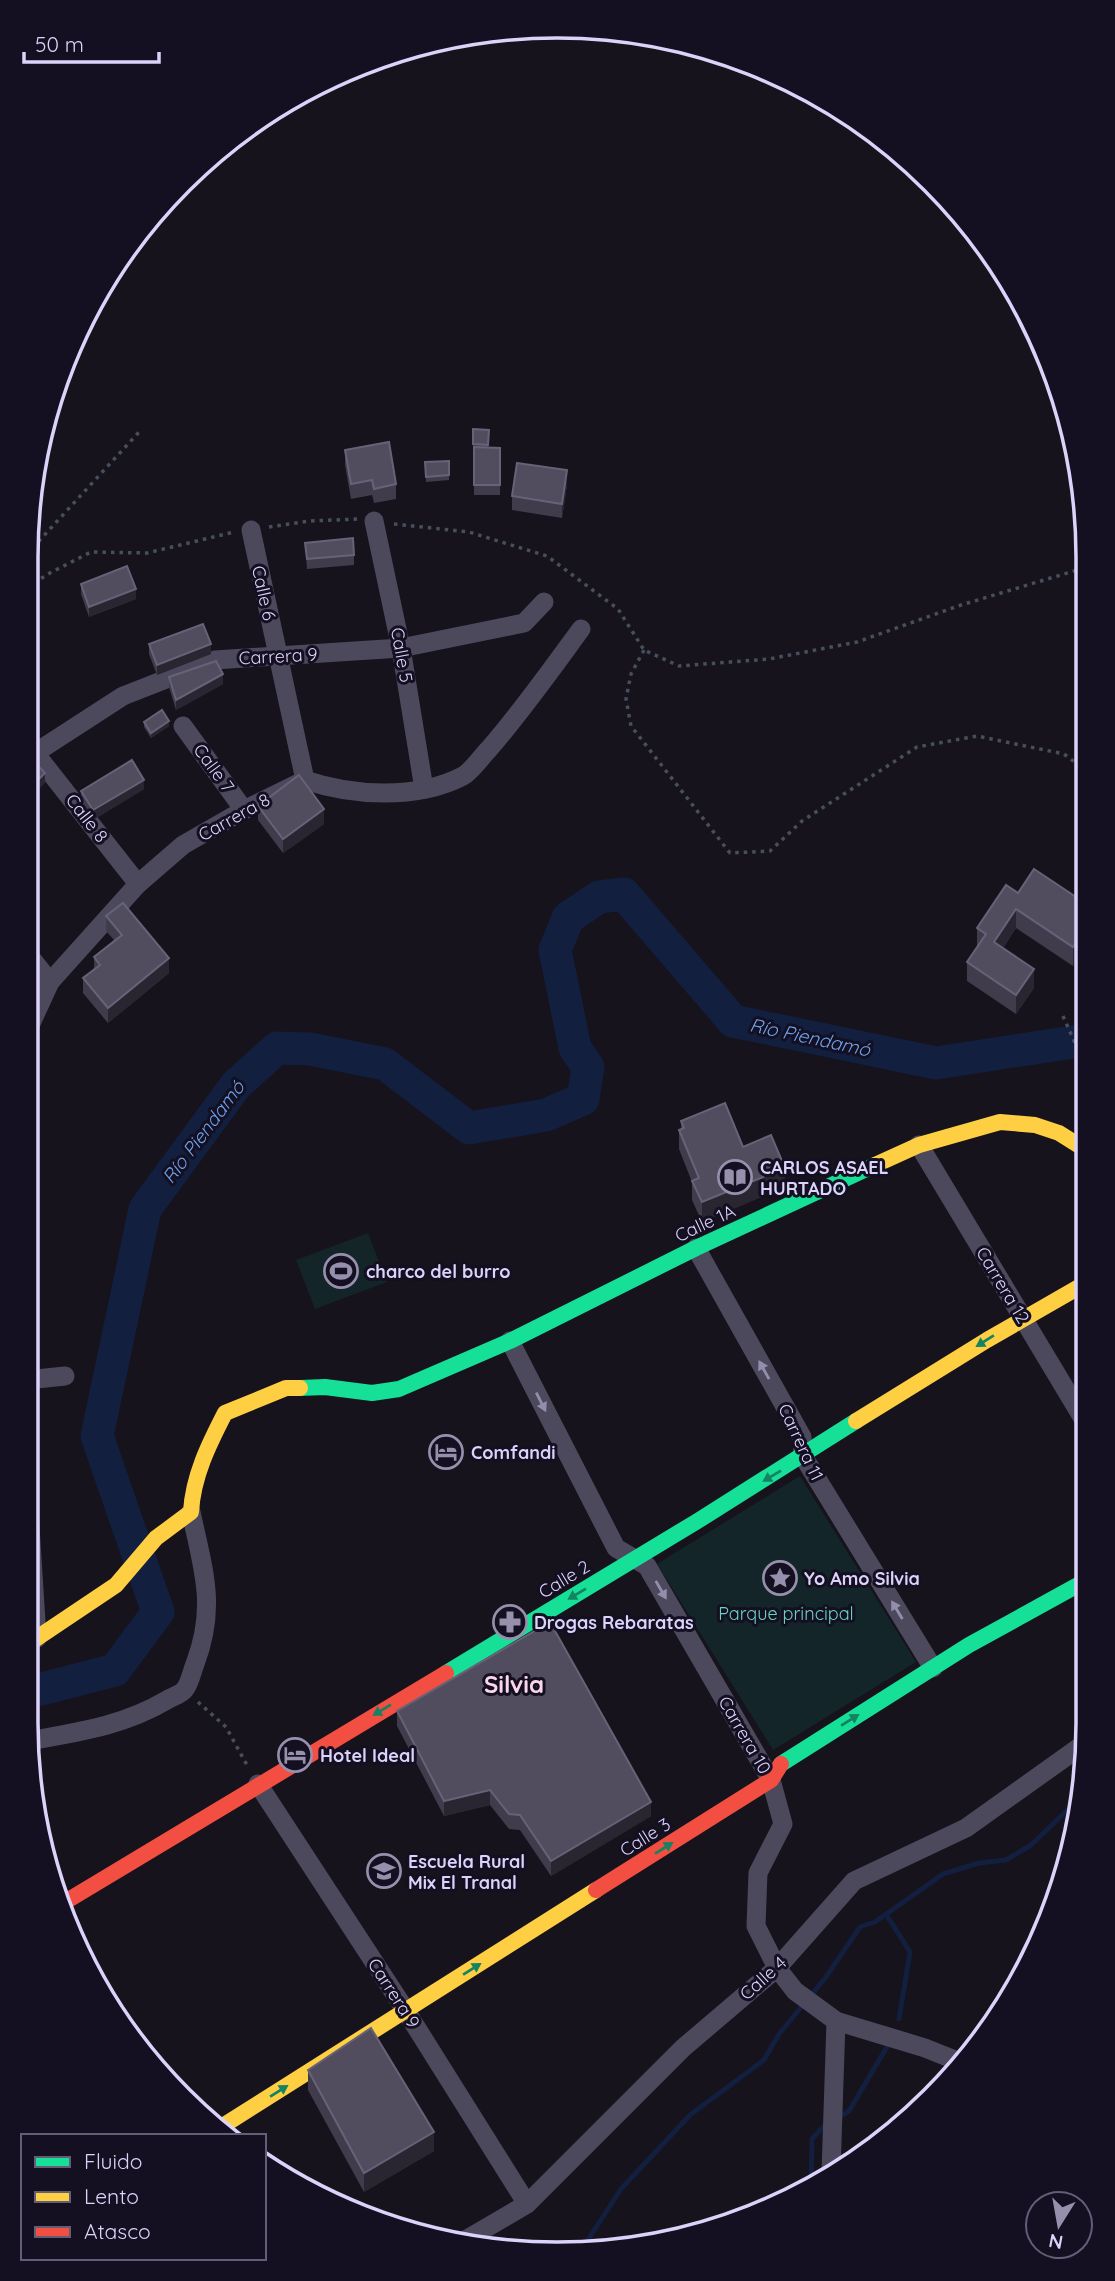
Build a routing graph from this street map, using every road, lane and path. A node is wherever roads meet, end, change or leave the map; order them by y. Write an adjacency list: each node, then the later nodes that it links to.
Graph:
1 (140, 430): 4 (path)
2 (374, 521): 3 (path); 9 (street, Calle 5); 10 (path)
3 (251, 530): 6 (path); 11 (street, Calle 6)
4 (39, 541)
5 (1076, 570): 10 (path)
6 (38, 581)
7 (544, 602): 9 (street, Carrera 9)
8 (581, 629): 17 (street)
9 (401, 648): 11 (street, Carrera 9); 17 (street, Calle 5)
10 (644, 650): 14 (path)
11 (278, 657): 13 (street, Carrera 9); 16 (street, Calle 6)
12 (183, 726): 18 (street, Calle 7)
13 (38, 751)
14 (1076, 763)
15 (38, 764): 19 (street, Calle 8)
16 (305, 780): 17 (street); 18 (street, Carrera 8)
17 (424, 789)
18 (244, 810): 19 (street, Carrera 8)
19 (138, 884): 21 (street, Carrera 8)
20 (38, 967): 21 (street)
21 (50, 982): 22 (street, Carrera 8)
22 (38, 1008)
23 (1063, 1016): 24 (path)
24 (1076, 1045)
25 (1076, 1144): 26 (main road, Calle 1A)
26 (919, 1145): 27 (main road, Calle 1A); 29 (street, Carrera 12)
27 (696, 1248): 30 (main road, Calle 1A); 34 (street, Carrera 11, one-way to 27)
28 (1076, 1288): 29 (main road, Calle 2)
29 (1023, 1317): 33 (street, Carrera 12); 34 (main road, Calle 2, one-way to 34)
30 (510, 1341): 35 (main road, Calle 1A); 36 (street, Carrera 10, one-way to 36)
31 (65, 1376): 32 (street)
32 (38, 1379)
33 (1076, 1406)
34 (803, 1456): 36 (main road, Calle 2, one-way to 36); 39 (street, Carrera 11, one-way to 34)
35 (191, 1512): 38 (main road); 40 (street)
36 (636, 1559): 43 (street, Carrera 10, one-way to 43); 44 (main road, Calle 2, one-way to 44)
37 (1076, 1586): 39 (main road, Calle 3)
38 (38, 1636)
39 (933, 1668): 43 (main road, Calle 3, one-way to 39)
40 (185, 1690): 41 (street); 44 (path)
41 (39, 1739)
42 (1075, 1750): 46 (street, Calle 4)
43 (771, 1780): 46 (street, Carrera 10); 47 (main road, Calle 3, one-way to 43)
44 (258, 1784): 45 (main road, Calle 2); 47 (street, Carrera 9)
45 (69, 1899)
46 (777, 1968): 48 (street, Carrera 10); 52 (street, Calle 4)
47 (406, 2011): 50 (main road, Calle 3, one-way to 47); 52 (street, Carrera 9)
48 (836, 2021): 49 (street, Carrera 10); 51 (street)
49 (953, 2059)
50 (227, 2124)
51 (831, 2164)
52 (527, 2204): 53 (street, Calle 4)
53 (473, 2236)

